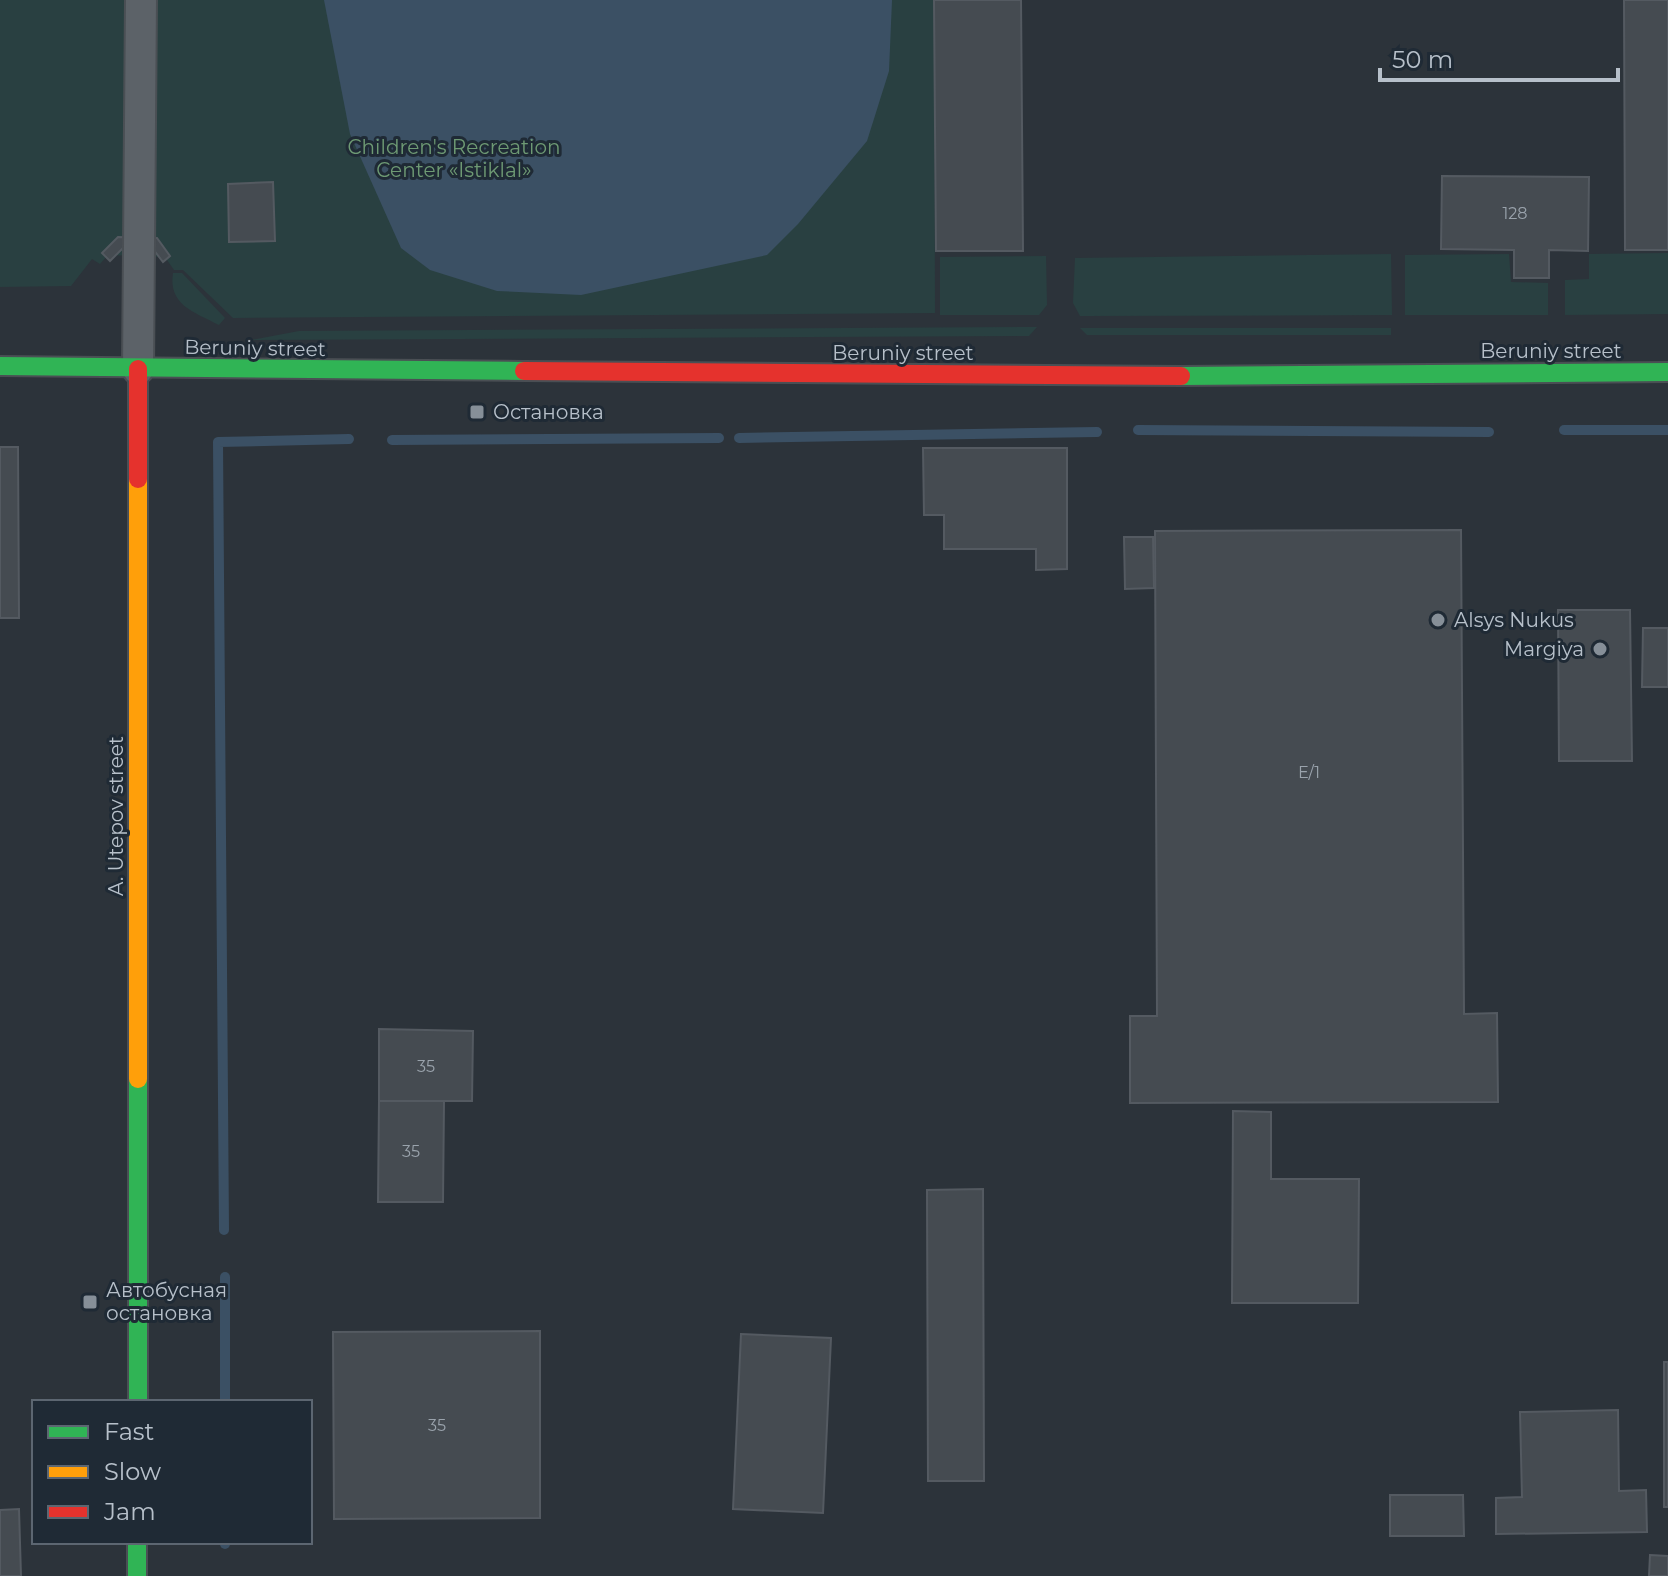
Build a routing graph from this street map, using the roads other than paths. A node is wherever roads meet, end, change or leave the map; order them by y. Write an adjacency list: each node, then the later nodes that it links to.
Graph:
1 (141, 0): 3 (street)
2 (0, 366): 3 (street)
3 (138, 369): 4 (street, Beruniy street); 5 (street, A. Utepov street)
4 (1668, 372)
5 (138, 1400)
6 (137, 1544): 7 (street)
7 (137, 1576)

